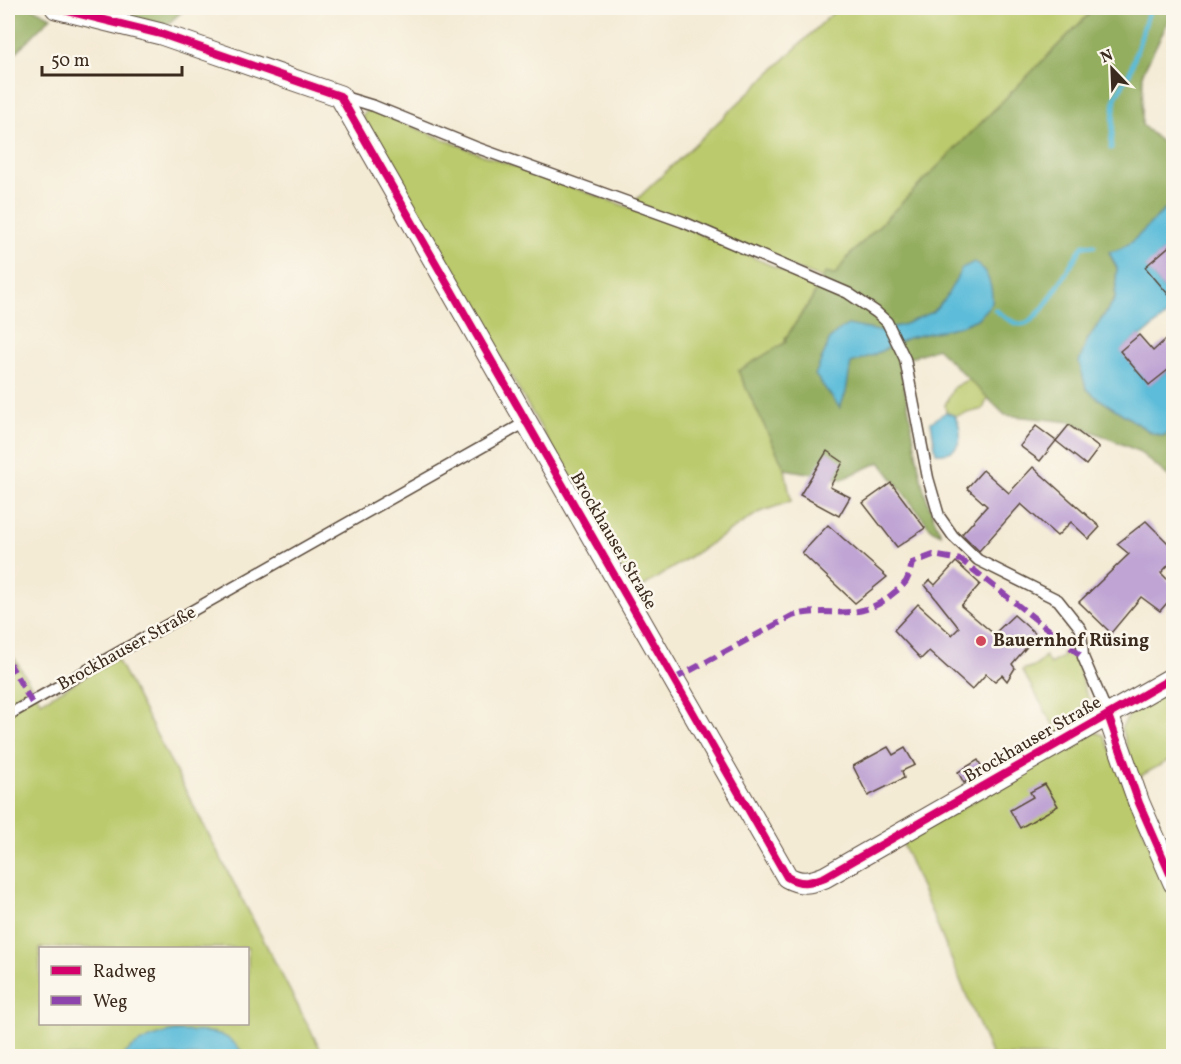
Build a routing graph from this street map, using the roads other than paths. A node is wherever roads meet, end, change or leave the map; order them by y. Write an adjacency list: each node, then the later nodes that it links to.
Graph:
1 (56, 8): 2 (street)
2 (340, 96): 3 (street, Brockhauser Straße); 5 (lane)
3 (528, 421): 5 (street, Brockhauser Straße); 6 (lane, Brockhauser Straße)
4 (1173, 677): 5 (street, Brockhauser Straße)
5 (1108, 715): 7 (street)
6 (8, 716)
7 (1173, 883)

